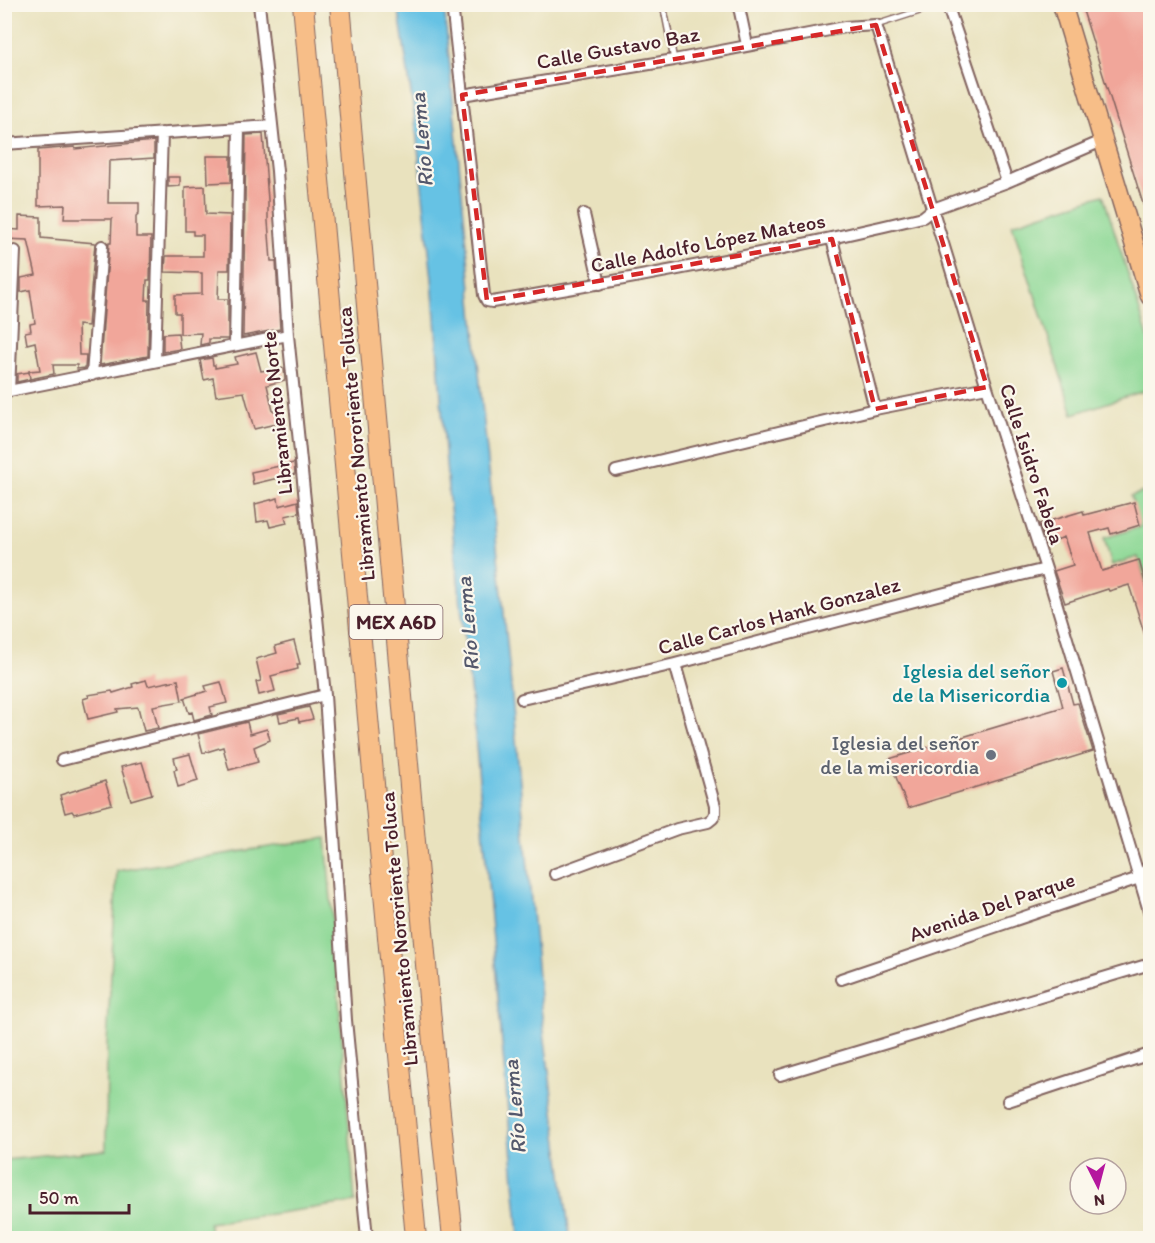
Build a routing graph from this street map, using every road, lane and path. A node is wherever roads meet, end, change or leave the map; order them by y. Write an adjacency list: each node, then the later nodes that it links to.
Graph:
1 (259, 4): 14 (street, Libramiento Norte)
2 (303, 4): 50 (highway, Libramiento Nororiente Toluca / MEX A6D)
3 (340, 4): 51 (highway, Libramiento Nororiente Toluca / MEX A6D)
4 (452, 4): 13 (street)
5 (663, 4): 12 (lane)
6 (1062, 4): 17 (highway)
7 (932, 6): 8 (lane, Calle Gustavo Baz); 10 (lane, Calle Gustavo Baz)
8 (953, 6): 19 (street)
9 (739, 8): 11 (street)
10 (876, 25): 11 (street, Calle Gustavo Baz); 20 (street, Calle Isidro Fabela)
11 (747, 45): 12 (street, Calle Gustavo Baz)
12 (674, 60): 13 (street, Calle Gustavo Baz)
13 (462, 95): 25 (street, Calle Adolfo López Mateos)
14 (272, 126): 15 (street); 27 (street, Libramiento Norte)
15 (239, 128): 16 (street); 28 (street, Libramiento Norte)
16 (162, 133): 18 (street); 29 (street)
17 (1102, 141): 19 (street, Calle Adolfo López Mateos); 26 (highway)
18 (4, 144)
19 (1007, 182): 20 (street, Calle Adolfo López Mateos)
20 (933, 209): 22 (street, Calle Adolfo López Mateos); 31 (street, Calle Isidro Fabela)
21 (584, 214): 25 (street)
22 (832, 239): 25 (street, Calle Adolfo López Mateos); 33 (street)
23 (102, 246): 30 (street)
24 (15, 250): 32 (street)
25 (600, 284)
26 (1150, 296)
27 (288, 335): 28 (street); 37 (street, Libramiento Norte)
28 (235, 345): 29 (street)
29 (155, 361): 30 (street)
30 (92, 375): 32 (street)
31 (987, 387): 33 (street); 35 (street, Calle Isidro Fabela)
32 (7, 392)
33 (875, 409): 34 (street)
34 (616, 471)
35 (1046, 570): 36 (street, Calle Carlos Hank Gonzalez); 42 (street, Calle Isidro Fabela)
36 (675, 664): 38 (street, Calle Carlos Hank Gonzalez); 41 (street)
37 (325, 695): 39 (street); 49 (street, Libramiento Norte)
38 (522, 699)
39 (62, 760)
40 (1150, 865): 42 (street)
41 (555, 874)
42 (1139, 878): 43 (street, Calle Isidro Fabela); 45 (street, Avenida Del Parque)
43 (1150, 914)
44 (1150, 964): 47 (street)
45 (841, 979)
46 (1150, 1054): 48 (street)
47 (780, 1075)
48 (1008, 1101)
49 (367, 1239)
50 (416, 1239)
51 (453, 1239)

